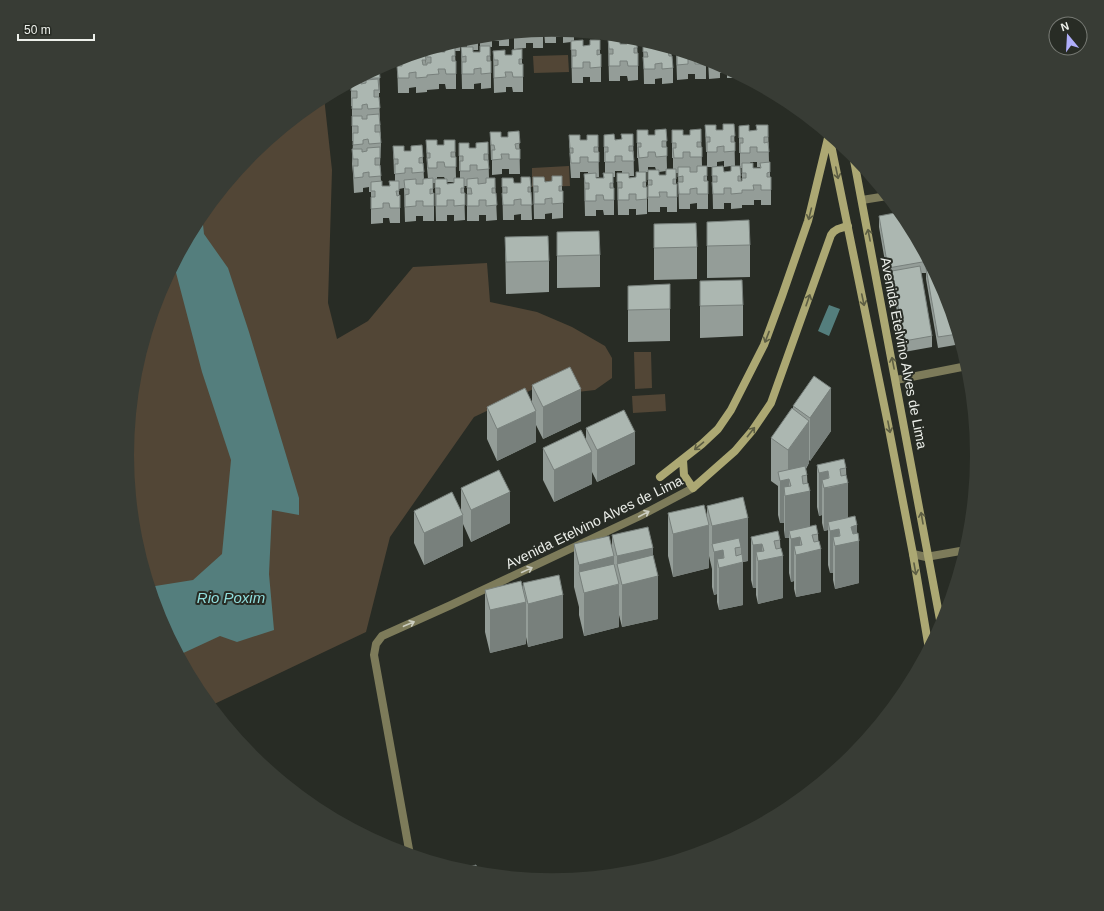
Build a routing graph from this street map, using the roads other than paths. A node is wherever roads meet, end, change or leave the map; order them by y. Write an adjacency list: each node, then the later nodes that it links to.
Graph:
1 (828, 141): 9 (main road, Avenida Etelvino Alves de Lima, one-way to 9)
2 (831, 144): 6 (main road, Avenida Etelvino Alves de Lima, one-way to 6)
3 (856, 168): 5 (main road, Avenida Etelvino Alves de Lima)
4 (881, 197): 5 (street)
5 (862, 200): 8 (main road, Avenida Etelvino Alves de Lima, one-way to 5)
6 (848, 226): 11 (main road, Avenida Etelvino Alves de Lima, one-way to 6); 13 (main road, Avenida Etelvino Alves de Lima, one-way to 13)
7 (961, 367): 8 (street)
8 (896, 380): 14 (main road, Avenida Etelvino Alves de Lima, one-way to 8)
9 (683, 460): 10 (main road, Avenida Etelvino Alves de Lima); 11 (main road)
10 (660, 477)
11 (693, 488): 17 (street, Avenida Etelvino Alves de Lima, one-way to 11)
12 (959, 551): 14 (street)
13 (913, 554): 14 (street); 16 (main road, Avenida Etelvino Alves de Lima, one-way to 16)
14 (929, 557): 15 (main road, Avenida Etelvino Alves de Lima)
15 (939, 615)
16 (927, 640)
17 (409, 849)

